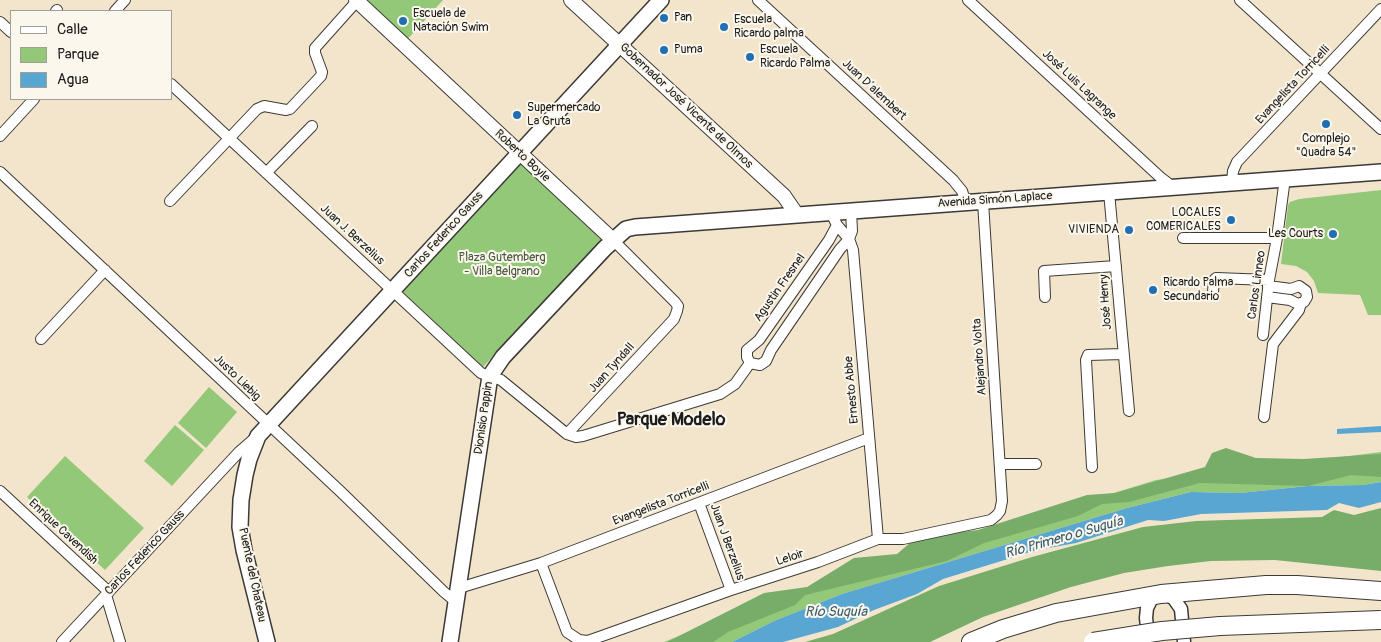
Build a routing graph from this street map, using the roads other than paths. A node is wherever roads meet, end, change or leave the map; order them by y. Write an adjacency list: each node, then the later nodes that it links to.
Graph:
1 (125, 0): 9 (street)
2 (571, 0): 12 (main road, Gobernador José Vicente de Olmos)
3 (661, 0): 12 (main road, Carlos Federico Gauss)
4 (758, 0): 30 (street, Juan D´alembert)
5 (968, 0): 26 (street, José Luis Lagrange)
6 (1240, 0): 13 (street)
7 (356, 1): 19 (street); 20 (main road, Roberto Boyle)
8 (1381, 9): 13 (street, Evangelista Torricelli)
9 (116, 10)
10 (0, 22): 11 (street)
11 (10, 31)
12 (619, 45): 20 (main road, Carlos Federico Gauss); 32 (main road, Gobernador José Vicente de Olmos)
13 (1322, 74): 17 (street); 25 (street, Evangelista Torricelli)
14 (172, 85): 19 (street, Juan J. Berzelius)
15 (33, 100): 18 (street)
16 (312, 126): 22 (street)
17 (1381, 129)
18 (0, 136)
19 (229, 138): 22 (street, Juan J. Berzelius); 28 (street)
20 (518, 153): 37 (main road, Roberto Boyle); 41 (main road, Carlos Federico Gauss)
21 (0, 172): 39 (street, Justo Liebig)
22 (266, 172): 41 (street, Juan J. Berzelius)
23 (1381, 172): 24 (main road, Avenida Simón Laplace)
24 (1285, 178): 25 (main road, Avenida Simón Laplace); 35 (street, Carlos Linneo)
25 (1232, 183): 26 (main road, Avenida Simón Laplace)
26 (1173, 187): 27 (main road, Avenida Simón Laplace)
27 (1109, 192): 29 (main road, Avenida Simón Laplace); 38 (street, José Henry)
28 (170, 201)
29 (983, 202): 30 (main road, Avenida Simón Laplace); 60 (street, Alejandro Volta)
30 (966, 203): 31 (main road, Avenida Simón Laplace)
31 (851, 211): 33 (main road, Avenida Simón Laplace); 36 (street, Ernesto Abbe)
32 (797, 215): 33 (main road, Avenida Simón Laplace); 37 (main road, Avenida Simón Laplace)
33 (834, 219): 36 (street, Ernesto Abbe); 49 (street, Agustin Fresnel)
34 (1183, 238): 35 (street)
35 (1277, 238): 40 (street, Carlos Linneo)
36 (849, 239): 49 (street); 57 (street, Ernesto Abbe)
37 (613, 240): 45 (street, Roberto Boyle); 50 (main road, Dionisio Pappin)
38 (1116, 266): 43 (street); 48 (street, José Henry)
39 (105, 270): 47 (street); 54 (street, Justo Liebig)
40 (1268, 288): 42 (street); 44 (street); 44 (street); 46 (street, Carlos Linneo)
41 (393, 290): 50 (street, Juan J. Berzelius); 54 (main road, Carlos Federico Gauss)
42 (1213, 292)
43 (1045, 297)
44 (1301, 303): 53 (street)
45 (674, 319): 52 (street, Juan Tyndall)
46 (1263, 335)
47 (41, 339)
48 (1123, 354): 51 (street, José Henry); 62 (street)
49 (750, 363): 55 (street, Agustin Fresnel)
50 (490, 376): 56 (street, Juan J. Berzelius); 72 (main road, Dionisio Pappin)
51 (1129, 411)
52 (584, 417): 55 (street); 56 (street, Juan Tyndall)
53 (1264, 417)
54 (264, 428): 58 (street, Carlos Federico Gauss); 59 (main road, Puente del Chateau); 72 (street, Justo Liebig)
55 (593, 433): 56 (street, Agustin Fresnel)
56 (567, 434)
57 (869, 438): 64 (street, Evangelista Torricelli); 66 (street, Ernesto Abbe)
58 (229, 463): 59 (street); 70 (street, Carlos Federico Gauss)
59 (248, 464): 77 (main road, Puente del Chateau)
60 (1000, 464): 61 (street); 65 (street, Alejandro Volta)
61 (1036, 464)
62 (1092, 467)
63 (0, 491): 70 (street, Enrique Cavendish)
64 (699, 502): 67 (street, Evangelista Torricelli); 68 (street, Juan J Berzelius)
65 (1000, 511): 66 (street, Leloir)
66 (878, 539): 68 (street, Leloir)
67 (541, 563): 72 (street, Evangelista Torricelli); 74 (street)
68 (730, 590): 74 (street, Leloir)
69 (1381, 591): 71 (highway)
70 (108, 593): 75 (street, Carlos Federico Gauss); 76 (street)
71 (1161, 594): 79 (highway); 81 (street); 82 (street)
72 (458, 595): 78 (main road, Dionisio Pappin)
73 (1381, 620): 80 (highway, bridge)
74 (588, 641)
75 (62, 642)
76 (120, 642)
77 (267, 642)
78 (450, 642)
79 (971, 642)
80 (1093, 642)
81 (1149, 642)
82 (1184, 642)

